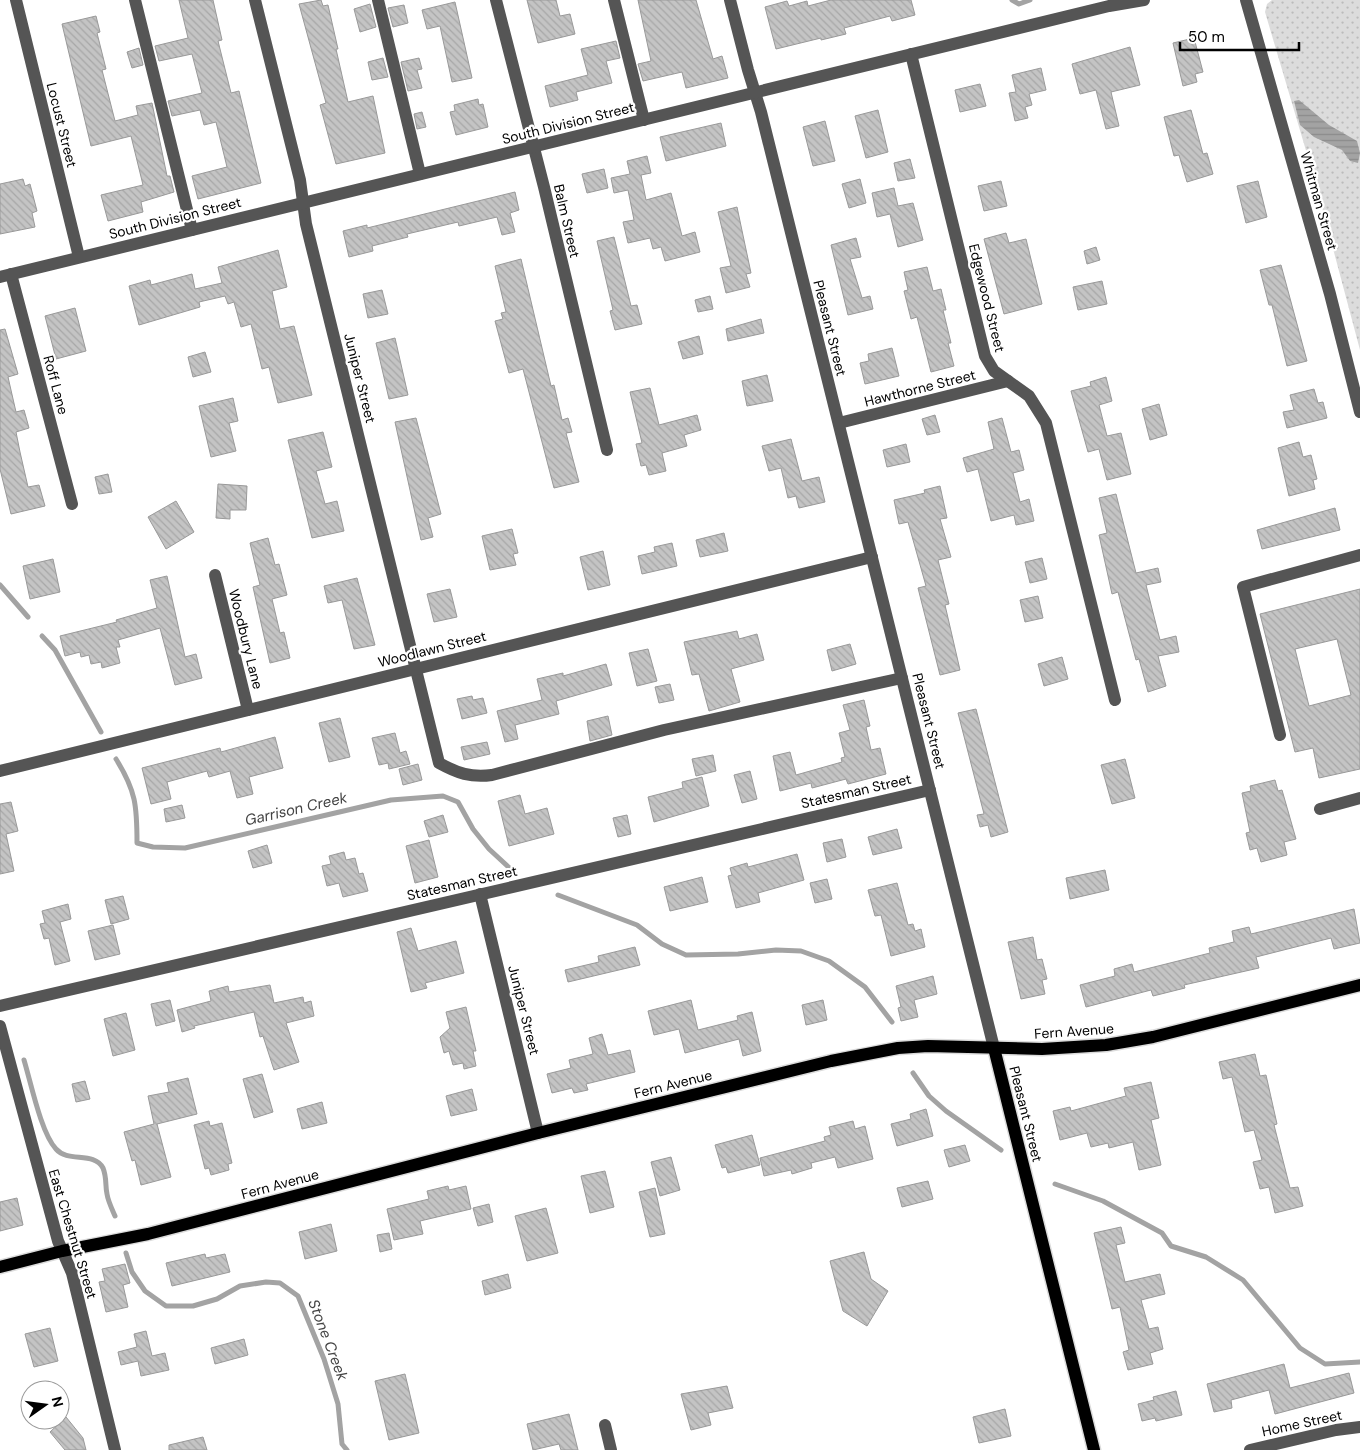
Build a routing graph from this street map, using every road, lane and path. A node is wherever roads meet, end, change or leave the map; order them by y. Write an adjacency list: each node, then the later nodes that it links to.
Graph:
1 (16, 0): 17 (street, Locust Street)
2 (136, 0): 16 (street)
3 (256, 0): 15 (street, Juniper Street)
4 (378, 0): 14 (street)
5 (496, 0): 13 (street, Balm Street)
6 (614, 0): 12 (street)
7 (730, 0): 11 (street, Pleasant Street)
8 (1144, 0): 10 (street, South Division Street)
9 (1246, 0): 20 (street, Whitman Street)
10 (911, 54): 11 (street, South Division Street); 19 (street, Edgewood Street)
11 (754, 92): 12 (street, South Division Street); 21 (street, Pleasant Street)
12 (644, 120): 13 (street, South Division Street)
13 (532, 147): 14 (street, South Division Street); 22 (street, Balm Street)
14 (420, 174): 15 (street, South Division Street)
15 (303, 202): 16 (street, South Division Street); 27 (street, Juniper Street)
16 (192, 230): 17 (street, South Division Street)
17 (79, 256): 18 (street, South Division Street)
18 (5, 275): 23 (street, Roff Lane)
19 (1008, 381): 21 (street, Hawthorne Street); 29 (street, Edgewood Street)
20 (1360, 412)
21 (839, 423): 25 (street, Pleasant Street)
22 (606, 450)
23 (72, 504)
24 (1360, 555): 31 (street)
25 (872, 557): 27 (street, Woodlawn Street); 28 (street, Pleasant Street)
26 (215, 575): 30 (street, Woodbury Lane)
27 (416, 669): 28 (street, Juniper Street); 30 (street, Woodlawn Street)
28 (902, 678): 33 (street, Pleasant Street)
29 (1115, 700)
30 (248, 710): 32 (street, Woodlawn Street)
31 (1280, 735)
32 (0, 771)
33 (930, 790): 36 (street, Statesman Street); 40 (street, Pleasant Street)
34 (1360, 798): 35 (street)
35 (1320, 808)
36 (480, 894): 38 (street, Statesman Street); 41 (street, Juniper Street)
37 (1360, 985): 40 (main road, Fern Avenue)
38 (0, 1006)
39 (0, 1026): 42 (street, East Chestnut Street)
40 (994, 1048): 41 (main road, Fern Avenue); 48 (main road, Pleasant Street)
41 (538, 1133): 42 (main road, Fern Avenue)
42 (62, 1251): 43 (main road, Fern Avenue); 46 (street, East Chestnut Street)
43 (0, 1267)
44 (605, 1425): 47 (street)
45 (1360, 1427): 49 (street, Home Street)
46 (115, 1450)
47 (611, 1450)
48 (1094, 1450)
49 (1250, 1450)

